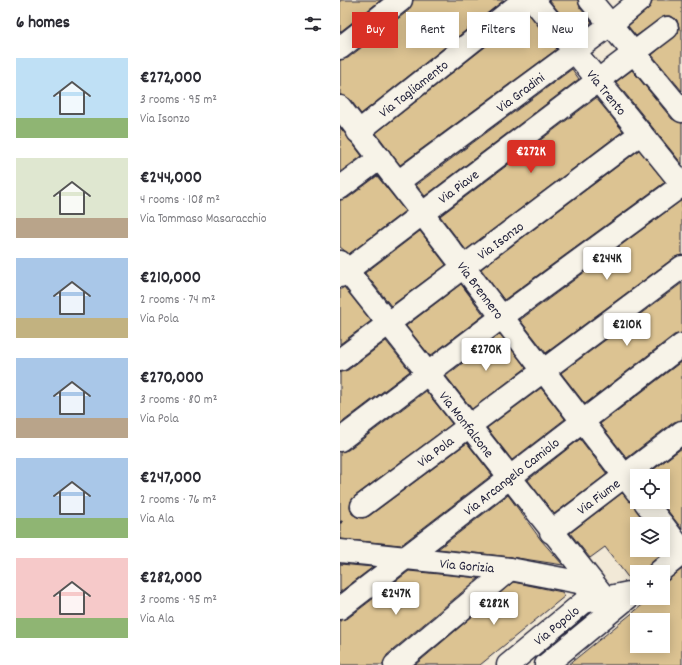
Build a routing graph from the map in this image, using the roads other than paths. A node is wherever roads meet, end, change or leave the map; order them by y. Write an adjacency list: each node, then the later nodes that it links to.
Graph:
1 (401, 0): 8 (street)
2 (524, 0): 14 (street, Via Tagliamento)
3 (533, 0): 9 (street, Via Trento)
4 (590, 0): 6 (street)
5 (640, 0): 6 (street, Via Gradini)
6 (610, 25): 9 (street, Via Gradini); 10 (street)
7 (667, 28): 10 (street, Via Piave)
8 (340, 48)
9 (574, 51): 11 (street, Via Trento); 17 (street, Via Gradini)
10 (634, 53): 11 (street, Via Piave); 13 (street)
11 (598, 80): 15 (street, Via Trento); 20 (street, Via Piave)
12 (340, 107): 14 (street, Via Brennero)
13 (682, 111)
14 (358, 132): 16 (street, Via Brennero)
15 (641, 133): 18 (street, Via Trento); 21 (street, Via Isonzo)
16 (380, 158): 17 (street, Via Brennero); 19 (street)
17 (398, 182): 20 (street, Via Brennero)
18 (682, 184): 24 (street)
19 (340, 188)
20 (422, 213): 21 (street, Via Brennero); 23 (street, Via Piave)
21 (464, 267): 24 (street, Via Brennero); 25 (street, Via Isonzo)
22 (682, 267): 28 (street, Via Pola)
23 (342, 270): 25 (street, Via Monfalcone)
24 (502, 317): 28 (street, Via Brennero); 29 (street)
25 (388, 324): 27 (street, Via Isonzo); 29 (street, Via Monfalcone)
26 (682, 345): 30 (street, Via Arcangelo Camiolo)
27 (340, 360)
28 (543, 370): 30 (street, Via Brennero); 31 (street, Via Pola)
29 (428, 374): 31 (street, Via Monfalcone); 33 (street)
30 (583, 421): 35 (street, Via Arcangelo Camiolo); 36 (street, Via Brennero)
31 (469, 426): 35 (street, Via Monfalcone); 38 (street, Via Pola)
32 (682, 432): 34 (street, Via Fiume)
33 (340, 440)
34 (646, 469)
35 (508, 477): 39 (street, Via Monfalcone); 43 (street, Via Arcangelo Camiolo)
36 (630, 483)
37 (630, 485): 39 (street, Via Fiume)
38 (362, 506)
39 (551, 532): 47 (street, Via Monfalcone)
40 (670, 536): 42 (street)
41 (340, 551): 43 (street, Via Gorizia)
42 (682, 552): 44 (street)
43 (405, 559): 45 (street, Via Gorizia); 48 (street, Via Arcangelo Camiolo)
44 (667, 565)
45 (510, 569): 47 (street, Via Gorizia); 49 (street)
46 (630, 592): 47 (street, Via Popolo)
47 (604, 597): 50 (street, Via Popolo); 51 (street, Via Popolo)
48 (340, 608)
49 (395, 665)
50 (508, 665)
51 (546, 665)

